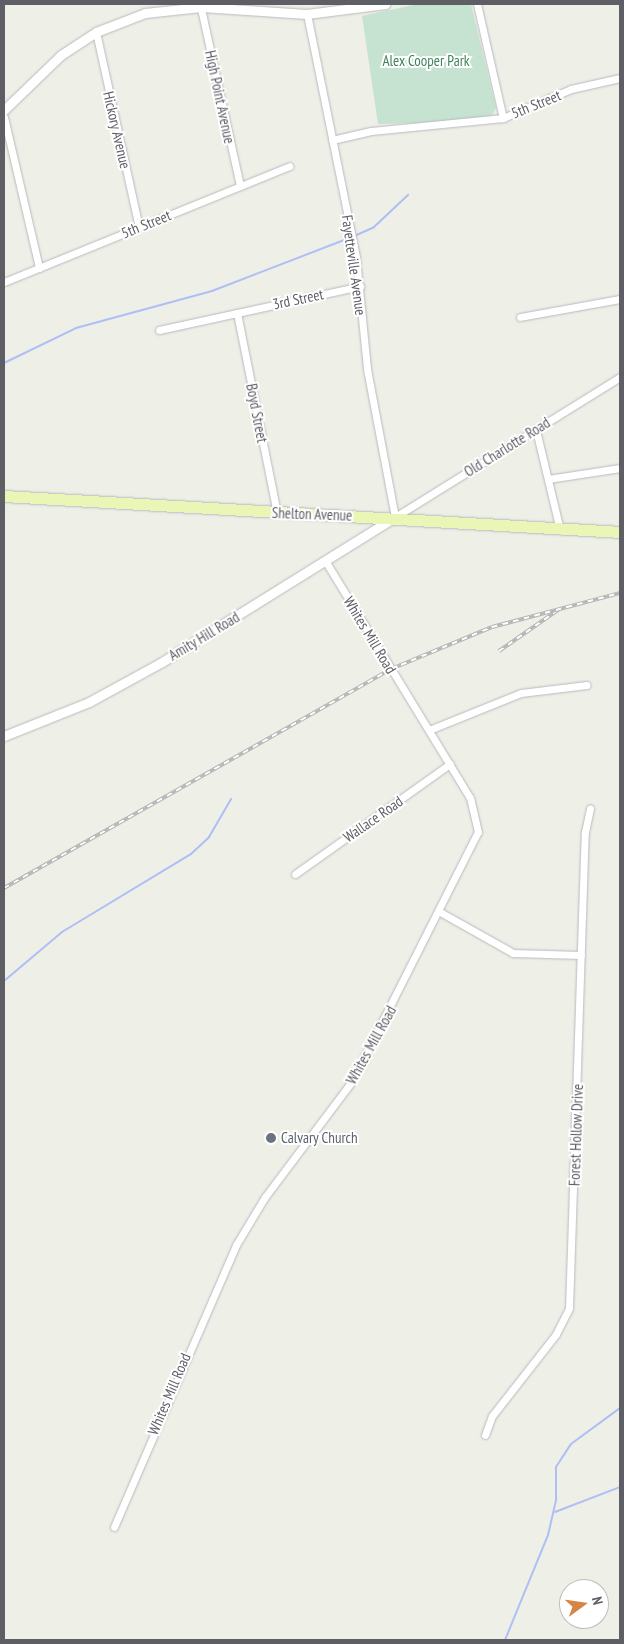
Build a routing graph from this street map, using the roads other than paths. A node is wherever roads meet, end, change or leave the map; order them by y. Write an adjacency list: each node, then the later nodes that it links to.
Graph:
1 (385, 4): 5 (street)
2 (477, 4): 10 (street)
3 (200, 6): 4 (street); 6 (street); 13 (street, High Point Avenue)
4 (266, 8): 5 (street)
5 (307, 14): 11 (street, Fayetteville Avenue)
6 (96, 32): 8 (street); 14 (street, Hickory Avenue)
7 (620, 78): 10 (street, 5th Street)
8 (4, 110)
9 (4, 117): 15 (street)
10 (503, 118): 11 (street, 5th Street)
11 (332, 140): 17 (street, Fayetteville Avenue)
12 (288, 166): 13 (street, 5th Street)
13 (240, 186): 14 (street, 5th Street)
14 (139, 227): 15 (street, 5th Street)
15 (39, 268): 16 (street, 5th Street)
16 (4, 282)
17 (360, 286): 19 (street, 3rd Street); 28 (street, Fayetteville Avenue)
18 (620, 299): 20 (street)
19 (237, 313): 21 (street, 3rd Street); 27 (street, Boyd Street)
20 (520, 317)
21 (160, 330)
22 (620, 377): 23 (street, Old Charlotte Road)
23 (536, 430): 25 (street); 28 (street, Old Charlotte Road)
24 (620, 468): 25 (street)
25 (548, 479): 29 (street)
26 (4, 496): 27 (main road, Shelton Avenue)
27 (277, 514): 28 (main road, Shelton Avenue)
28 (394, 517): 29 (main road, Shelton Avenue); 31 (street, Amity Hill Road)
29 (560, 530): 30 (main road, Shelton Avenue)
30 (620, 532)
31 (326, 562): 33 (street, Whites Mill Road); 34 (street, Amity Hill Road)
32 (587, 685): 33 (street)
33 (428, 730): 35 (street, Whites Mill Road)
34 (4, 736)
35 (450, 764): 37 (street, Wallace Road); 38 (street, Whites Mill Road)
36 (590, 809): 39 (street, Forest Hollow Drive)
37 (295, 874)
38 (440, 912): 39 (street); 41 (street, Whites Mill Road)
39 (581, 955): 40 (street, Forest Hollow Drive)
40 (485, 1435)
41 (114, 1528)

